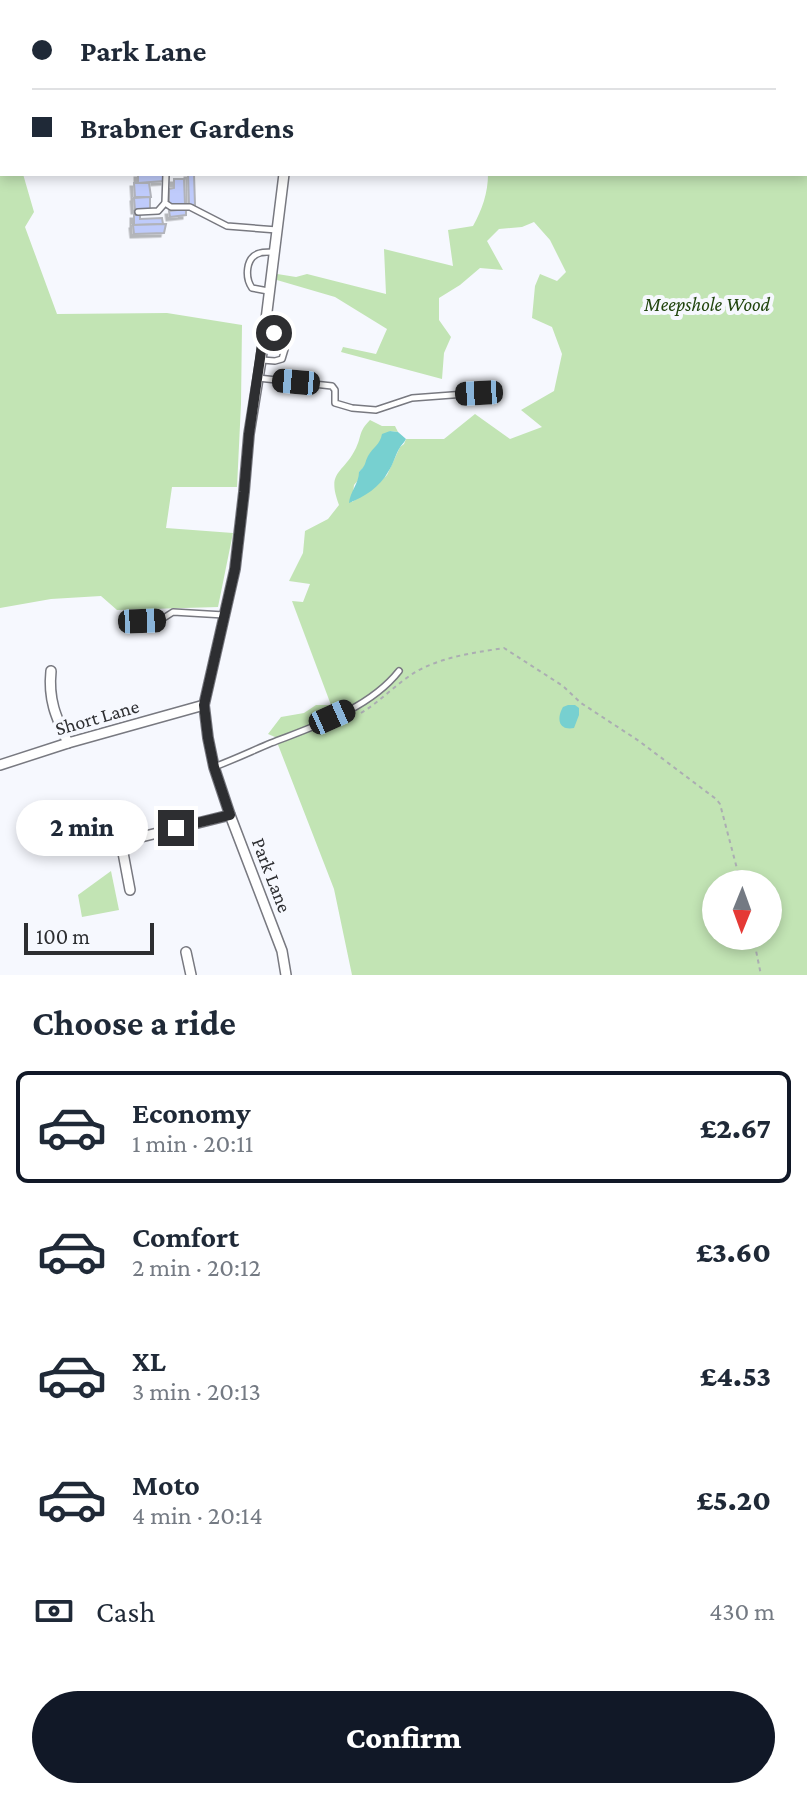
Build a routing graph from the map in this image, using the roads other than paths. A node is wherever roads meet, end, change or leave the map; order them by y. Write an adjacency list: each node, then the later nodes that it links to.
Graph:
1 (166, 176): 3 (lane)
2 (284, 176): 5 (street, Park Lane)
3 (165, 203): 4 (lane); 5 (lane)
4 (138, 212)
5 (277, 230): 6 (street, Park Lane)
6 (273, 252): 7 (street, Park Lane); 7 (lane)
7 (269, 291): 8 (street, Park Lane)
8 (264, 331): 9 (street, Park Lane); 9 (lane)
9 (261, 360): 10 (street, Park Lane)
10 (257, 378): 11 (lane); 12 (street, Park Lane)
11 (479, 393)
12 (224, 615): 13 (lane); 16 (street, Park Lane)
13 (142, 621)
14 (51, 671): 17 (street)
15 (399, 671): 19 (lane)
16 (204, 705): 17 (street, Short Lane); 19 (street, Park Lane)
17 (68, 743): 18 (street, Short Lane)
18 (1, 763)
19 (214, 767): 20 (street, Park Lane)
20 (230, 815): 22 (street); 26 (street, Park Lane)
21 (71, 817): 22 (lane)
22 (121, 842): 23 (street)
23 (130, 890)
24 (186, 952): 25 (street)
25 (191, 975)
26 (286, 975)

